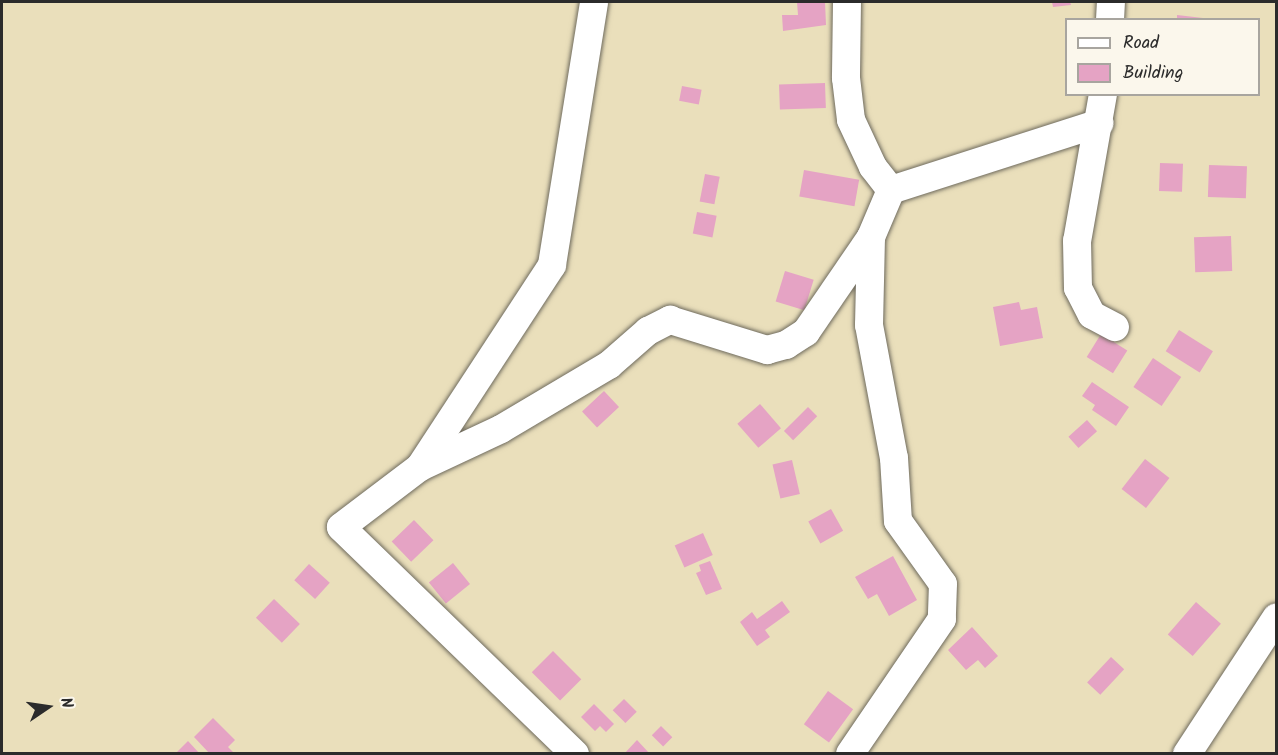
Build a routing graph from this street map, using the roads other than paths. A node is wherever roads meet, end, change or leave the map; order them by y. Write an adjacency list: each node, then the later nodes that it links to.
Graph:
1 (594, 2): 10 (street)
2 (847, 2): 7 (street)
3 (1111, 2): 4 (street)
4 (1110, 18)
5 (1103, 96): 6 (street)
6 (1100, 123): 7 (street); 9 (street)
7 (891, 190): 8 (street)
8 (871, 237): 10 (street); 13 (street)
9 (1115, 327)
10 (420, 467): 12 (street)
11 (1276, 618): 14 (street)
12 (576, 753)
13 (850, 753)
14 (1187, 753)

